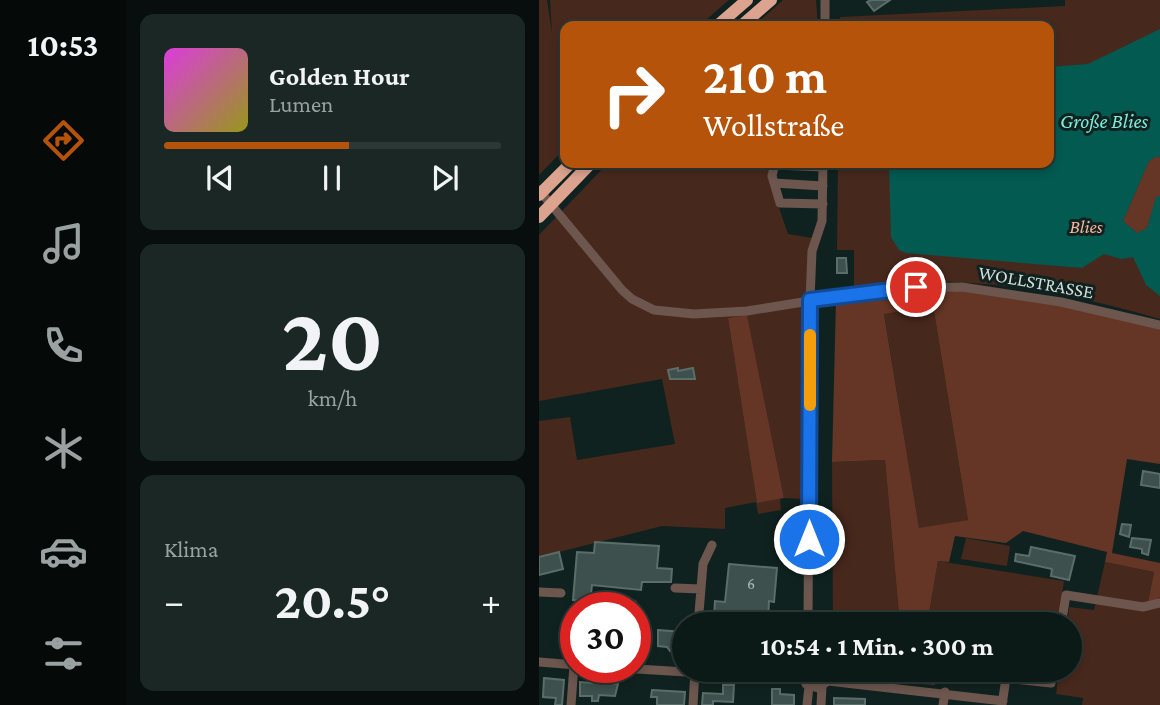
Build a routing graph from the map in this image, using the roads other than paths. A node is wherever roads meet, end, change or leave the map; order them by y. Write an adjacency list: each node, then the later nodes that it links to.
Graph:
1 (747, 0): 4 (highway)
2 (771, 0): 5 (highway)
3 (825, 0): 6 (street)
4 (723, 21)
5 (747, 21)
6 (825, 21)
7 (566, 168): 13 (highway)
8 (586, 168): 15 (highway)
9 (775, 168): 11 (street)
10 (823, 168): 12 (street)
11 (774, 183): 12 (street); 14 (street)
12 (823, 186): 14 (street)
13 (542, 191): 16 (street, WOLLSTRASSE)
14 (823, 204): 16 (street)
15 (542, 214)
16 (810, 300): 17 (street, WOLLSTRASSE); 25 (street)
17 (1160, 325)
18 (712, 545): 20 (street)
19 (675, 588): 20 (street)
20 (701, 589): 24 (street)
21 (539, 592): 22 (street)
22 (560, 593)
23 (1160, 603): 26 (street)
24 (699, 612)
25 (808, 612)
26 (1063, 612)
27 (539, 662): 28 (street)
28 (560, 664)
29 (651, 669): 30 (street)
30 (672, 670)
31 (694, 682): 40 (street)
32 (804, 682): 41 (street)
33 (817, 682): 36 (street)
34 (1006, 682): 38 (street)
35 (573, 683): 39 (street)
36 (825, 684): 37 (street); 42 (street)
37 (945, 692): 38 (street); 43 (street)
38 (1003, 703)
39 (571, 705)
40 (693, 705)
41 (807, 705)
42 (821, 705)
43 (943, 705)

